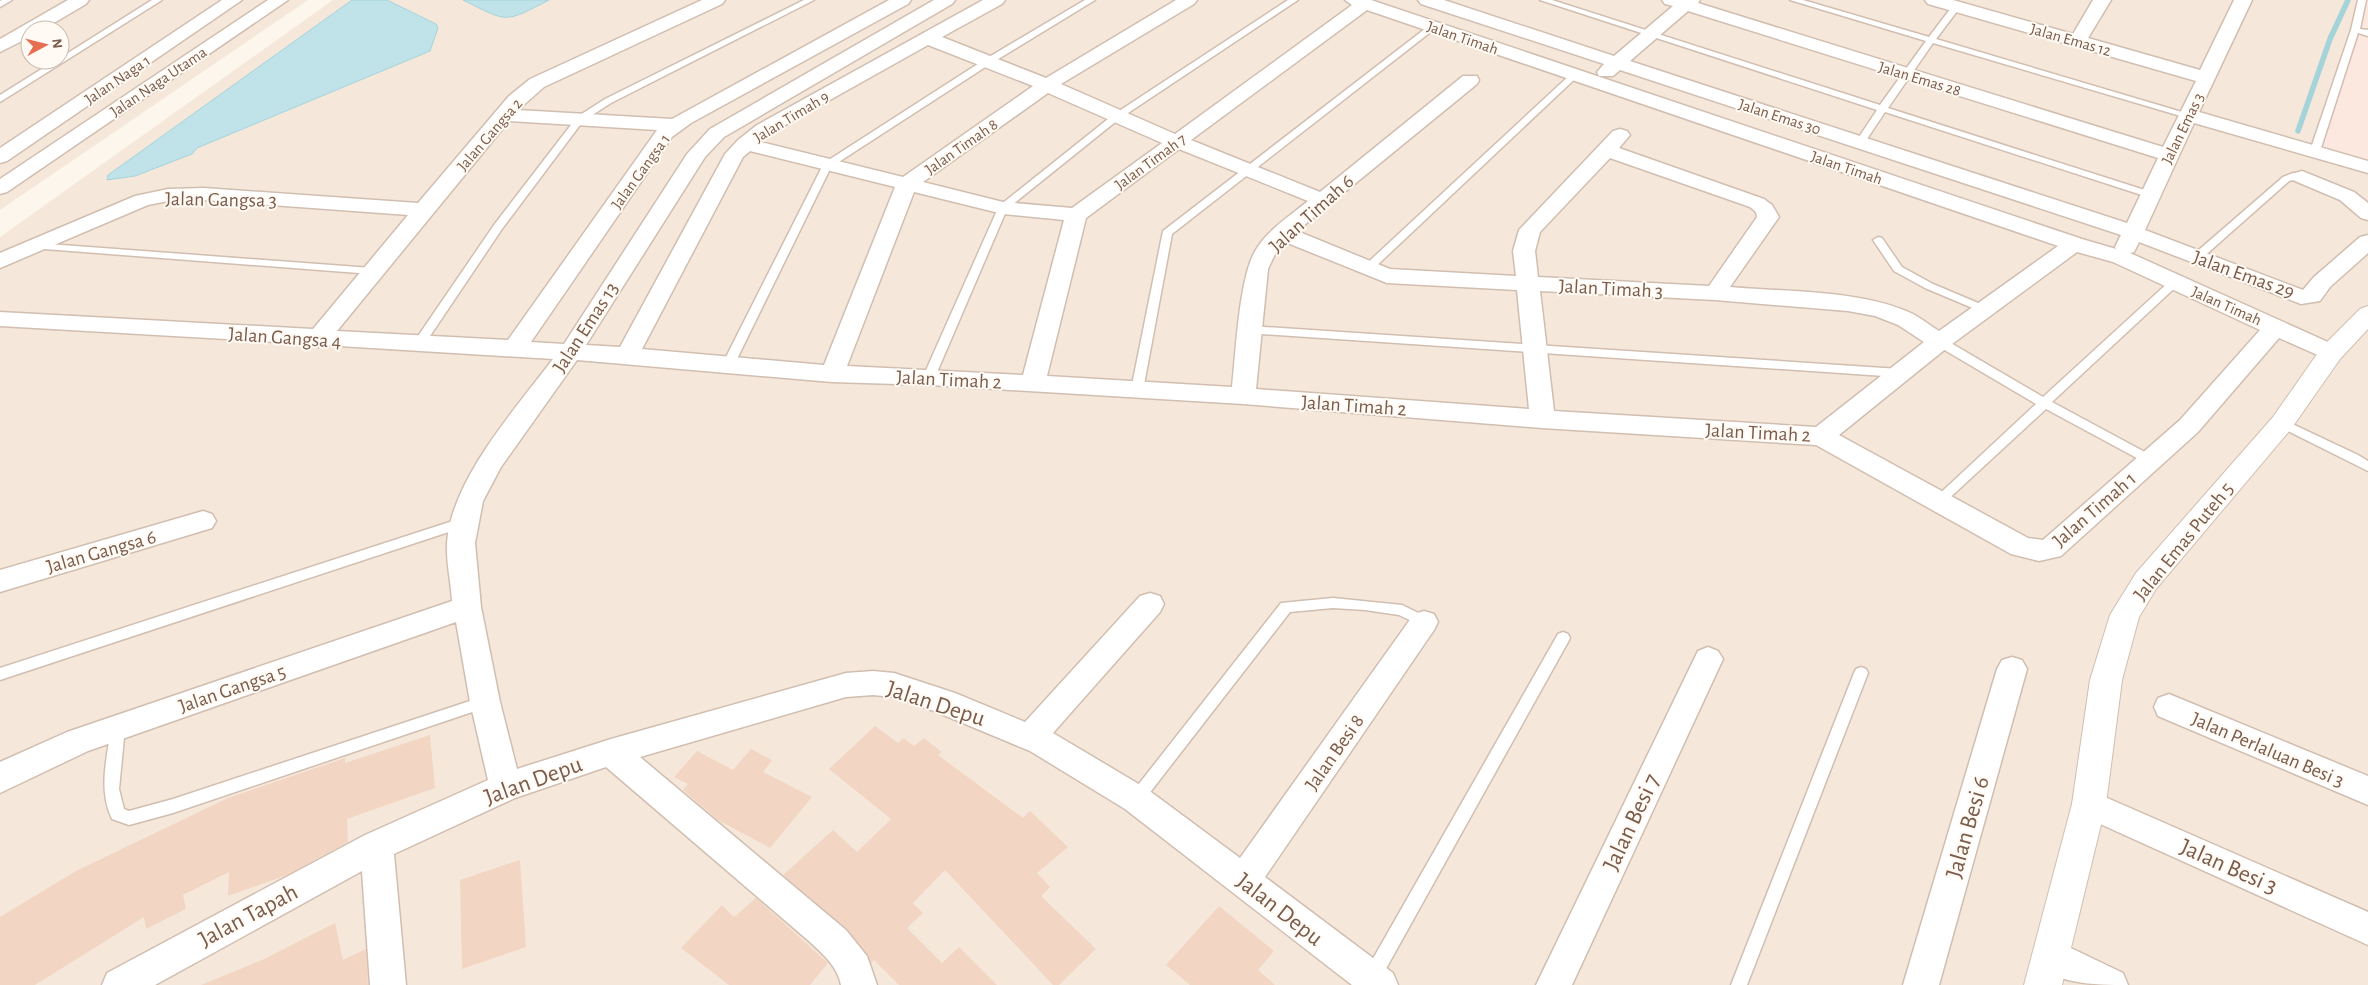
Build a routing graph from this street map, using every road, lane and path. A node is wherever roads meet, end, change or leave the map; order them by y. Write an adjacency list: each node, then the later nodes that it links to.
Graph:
1 (8, 0): 24 (lane)
2 (80, 0): 26 (street)
3 (158, 0): 45 (lane)
4 (202, 0): 20 (street)
5 (716, 0): 47 (street, Jalan Gangsa 2)
6 (810, 0): 50 (lane)
7 (946, 0): 25 (street, Jalan Emas 13)
8 (996, 0): 33 (street, Jalan Timah 9)
9 (1091, 0): 37 (lane)
10 (1188, 0): 44 (street, Jalan Timah 8)
11 (1294, 0): 49 (lane)
12 (1427, 0): 38 (street, Jalan Emas 30)
13 (1544, 0): 31 (lane)
14 (1794, 0): 34 (lane)
15 (1934, 0): 23 (street, Jalan Emas 12)
16 (2102, 0): 35 (street)
17 (2243, 0): 41 (street, Jalan Emas 3)
18 (2362, 0): 28 (lane)
19 (1680, 1): 31 (street); 39 (street, Jalan Emas 28)
20 (231, 2): 22 (street); 57 (street, Jalan Naga 1)
21 (1360, 2): 27 (street, Jalan Timah); 52 (street, Jalan Timah 7)
22 (274, 3): 58 (street, Jalan Naga Utama)
23 (1960, 3): 34 (lane); 35 (street, Jalan Emas 12)
24 (0, 4)
25 (900, 5): 51 (street, Jalan Gangsa 1); 95 (street, Jalan Emas 13)
26 (46, 20)
27 (1433, 27): 40 (street, Jalan Timah); 61 (lane)
28 (2355, 30): 30 (lane); 55 (lane)
29 (0, 32): 32 (street)
30 (2368, 33)
31 (1649, 34): 38 (street); 46 (lane)
32 (20, 35): 36 (street)
33 (927, 38): 37 (street); 54 (street, Jalan Timah 9)
34 (1932, 40): 39 (lane); 48 (lane)
35 (2078, 40): 41 (street, Jalan Emas 12)
36 (0, 47)
37 (987, 62): 44 (street); 59 (lane)
38 (1616, 62): 43 (street); 53 (street, Jalan Emas 30)
39 (1906, 73): 46 (lane); 56 (street, Jalan Emas 28)
40 (1574, 76): 43 (street, Jalan Timah); 80 (lane)
41 (2207, 78): 48 (street, Jalan Emas 3)
42 (1470, 80): 66 (street, Jalan Timah 6)
43 (1596, 82): 75 (street, Jalan Timah)
44 (1047, 85): 49 (street); 63 (street, Jalan Timah 8)
45 (0, 99)
46 (1882, 109): 53 (lane); 65 (lane)
47 (503, 115): 50 (street); 68 (street, Jalan Gangsa 2)
48 (2187, 115): 55 (street); 56 (street, Jalan Emas 3)
49 (1116, 117): 52 (street); 67 (lane)
50 (580, 119): 51 (street); 92 (lane)
51 (677, 125): 93 (street, Jalan Gangsa 1)
52 (1176, 142): 61 (street); 70 (street, Jalan Timah 7)
53 (1860, 142): 71 (street, Jalan Emas 30)
54 (745, 144): 59 (street); 97 (street, Jalan Timah 9)
55 (2315, 151): 60 (street)
56 (2168, 155): 65 (street, Jalan Emas 3)
57 (0, 157): 58 (street)
58 (37, 163): 64 (street, Jalan Naga Utama)
59 (827, 165): 63 (street); 98 (lane)
60 (2368, 167)
61 (1246, 170): 66 (street); 103 (lane)
62 (2302, 177): 69 (street); 78 (lane)
63 (907, 184): 67 (street); 100 (street, Jalan Timah 8)
64 (0, 188)
65 (2151, 194): 71 (street, Jalan Emas 3)
66 (1323, 200): 72 (street, Jalan Timah 6)
67 (1002, 208): 70 (street); 101 (lane)
68 (425, 210): 76 (street, Jalan Gangsa 3); 81 (street, Jalan Gangsa 2)
69 (2368, 214)
70 (1076, 215): 102 (street)
71 (2132, 232): 77 (street, Jalan Emas 3); 78 (street, Jalan Emas 29)
72 (1282, 233): 80 (street, Jalan Timah 3); 89 (street, Jalan Timah 6)
73 (1878, 240): 85 (lane)
74 (2368, 242): 78 (street, Jalan Emas 29)
75 (2074, 244): 77 (street, Jalan Timah); 85 (street, Jalan Timah 2)
76 (35, 246): 79 (street, Jalan Gangsa 3); 81 (lane)
77 (2121, 257): 82 (street, Jalan Timah)
78 (2197, 257)
79 (0, 261)
80 (1367, 269): 83 (street, Jalan Timah 3)
81 (372, 270): 90 (street, Jalan Gangsa 2)
82 (2175, 282): 88 (street, Jalan Timah); 105 (lane)
83 (1528, 283): 84 (street, Jalan Timah 3); 84 (street); 94 (street)
84 (1715, 293): 91 (street, Jalan Timah 3)
85 (1986, 310): 91 (street, Jalan Timah 2)
86 (2368, 314): 96 (street, Jalan Emas Puteh 5)
87 (0, 319): 90 (street, Jalan Gangsa 4)
88 (2275, 328): 96 (street, Jalan Timah); 109 (street, Jalan Timah 1)
89 (1250, 330): 94 (lane); 104 (street, Jalan Timah 6)
90 (318, 339): 92 (street, Jalan Gangsa 4)
91 (1940, 342): 99 (street, Jalan Timah 2); 105 (lane)
92 (418, 345): 93 (street, Jalan Gangsa 4)
93 (514, 349): 95 (street, Jalan Gangsa 4)
94 (1535, 350): 99 (lane); 106 (street)
95 (570, 352): 97 (street, Jalan Timah 2); 113 (street, Jalan Emas 13)
96 (2331, 353): 107 (street, Jalan Emas Puteh 5)
97 (627, 356): 98 (street, Jalan Timah 2)
98 (728, 365): 100 (street, Jalan Timah 2)
99 (1899, 373): 108 (street, Jalan Timah 2)
100 (832, 374): 101 (street, Jalan Timah 2)
101 (929, 377): 102 (street, Jalan Timah 2)
102 (1033, 384): 103 (street, Jalan Timah 2)
103 (1137, 390): 104 (street, Jalan Timah 2)
104 (1243, 396): 106 (street, Jalan Timah 2)
105 (2044, 403): 109 (lane); 111 (lane)
106 (1542, 419): 108 (street, Jalan Timah 2)
107 (2282, 423): 110 (lane); 132 (street, Jalan Emas Puteh 5)
108 (1821, 436): 111 (street, Jalan Timah 1)
109 (2150, 460): 111 (street, Jalan Timah 1)
110 (2368, 467)
111 (1938, 500)
112 (203, 522): 114 (street, Jalan Gangsa 6)
113 (465, 522): 116 (street, Jalan Emas 13); 122 (lane)
114 (0, 581)
115 (1150, 604): 126 (street)
116 (468, 607): 123 (street, Jalan Emas 13); 125 (street, Jalan Gangsa 5)
117 (1424, 622): 131 (lane); 134 (street, Jalan Besi 8)
118 (1563, 638): 137 (lane)
119 (1708, 659): 141 (street, Jalan Besi 7)
120 (2012, 669): 143 (street, Jalan Besi 6)
121 (1861, 672): 142 (lane)
122 (0, 674)
123 (485, 702): 125 (lane); 129 (street, Jalan Emas 13)
124 (2169, 707): 130 (street, Jalan Perlaluan Besi 3)
125 (118, 728): 128 (street, Jalan Gangsa 5)
126 (1031, 737): 127 (street, Jalan Depu); 131 (street, Jalan Depu)
127 (611, 752): 129 (street, Jalan Depu); 140 (street)
128 (0, 779)
129 (506, 787): 133 (street, Jalan Depu)
130 (2368, 792)
131 (1136, 799): 134 (street, Jalan Depu)
132 (2089, 804): 135 (street, Jalan Besi 3); 136 (street, Jalan Emas Puteh 5)
133 (377, 846): 138 (street, Jalan Tapah); 139 (street)
134 (1243, 881): 137 (street, Jalan Depu)
135 (2368, 929)
136 (2047, 970): 144 (street)
137 (1373, 983)
138 (120, 985)
139 (388, 985)
140 (859, 985)
141 (1554, 985)
142 (1739, 985)
143 (1921, 985)
144 (2110, 985)

